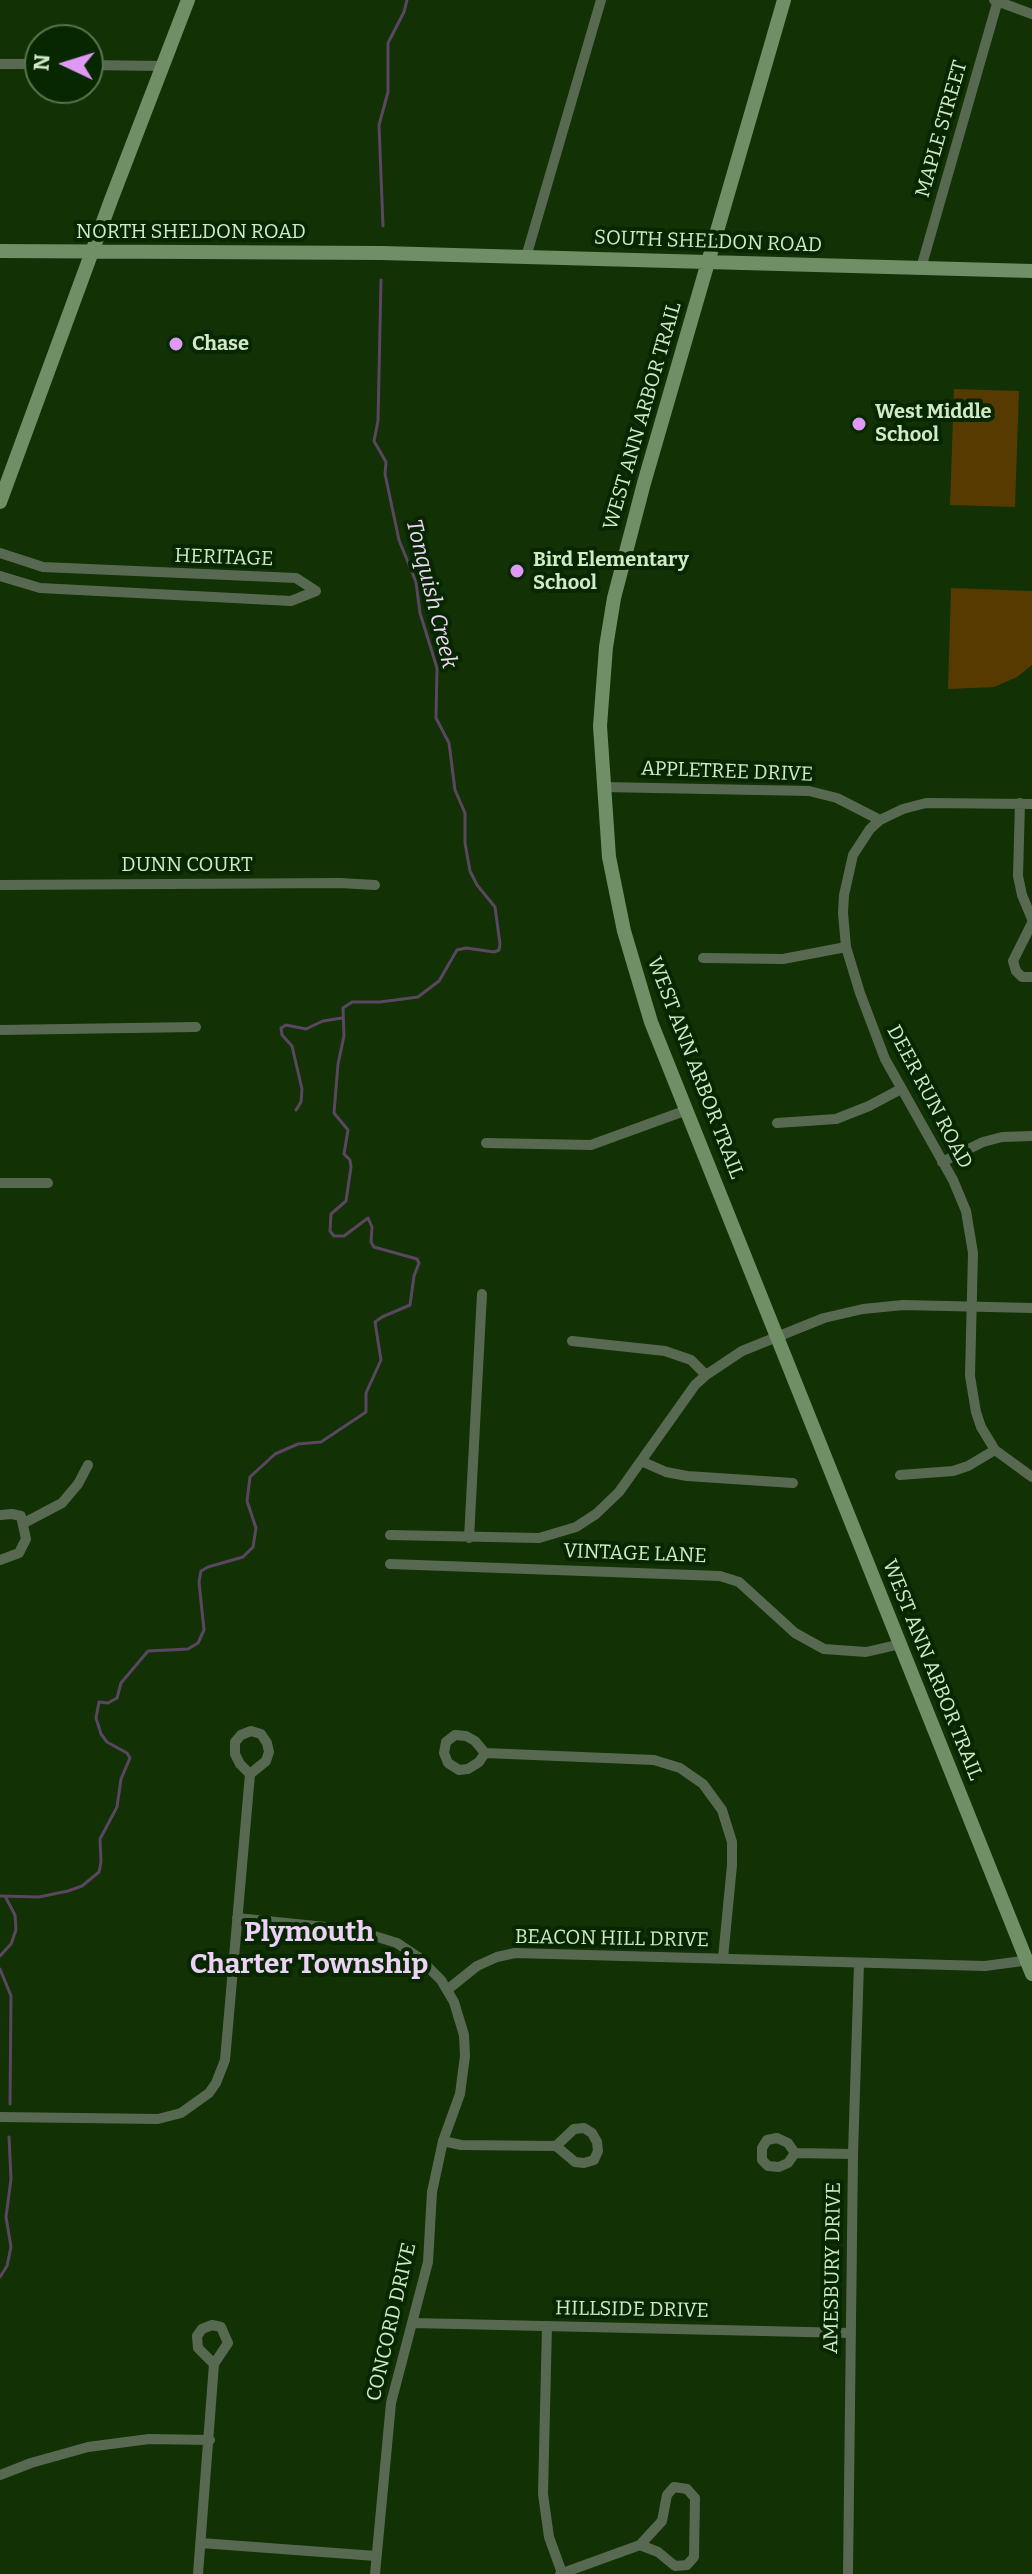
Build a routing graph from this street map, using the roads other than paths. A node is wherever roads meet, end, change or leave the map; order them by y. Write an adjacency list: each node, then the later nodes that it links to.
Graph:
1 (188, 0): 9 (street)
2 (601, 0): 13 (street)
3 (784, 0): 14 (street, WEST ANN ARBOR TRAIL)
4 (997, 0): 5 (street); 15 (street, MAPLE STREET)
5 (1032, 14)
6 (0, 64): 7 (street)
7 (24, 64)
8 (104, 65): 9 (street)
9 (163, 66): 11 (street)
10 (0, 251): 11 (street, NORTH SHELDON ROAD)
11 (92, 251): 12 (street, NORTH SHELDON ROAD); 17 (street)
12 (382, 253): 13 (street, SOUTH SHELDON ROAD)
13 (526, 257): 14 (street, SOUTH SHELDON ROAD)
14 (708, 261): 15 (street, SOUTH SHELDON ROAD); 24 (street, WEST ANN ARBOR TRAIL)
15 (921, 268): 16 (street, SOUTH SHELDON ROAD)
16 (1032, 271)
17 (0, 502)
18 (0, 553): 19 (street, HERITAGE)
19 (74, 569): 20 (street, HERITAGE); 22 (street)
20 (157, 573): 23 (street, HERITAGE); 23 (street, HERITAGE)
21 (0, 576): 22 (street, HERITAGE)
22 (73, 589): 23 (street, HERITAGE)
23 (155, 594)
24 (603, 787): 26 (street, APPLETREE DRIVE); 36 (street, WEST ANN ARBOR TRAIL)
25 (1026, 804): 26 (street); 29 (street)
26 (880, 820): 30 (street, DEER RUN ROAD)
27 (0, 885): 28 (street, DUNN COURT)
28 (375, 885)
29 (1032, 921): 32 (street)
30 (846, 947): 31 (street); 35 (street, DEER RUN ROAD)
31 (703, 958)
32 (1032, 977)
33 (196, 1027): 34 (street)
34 (0, 1030)
35 (901, 1089): 37 (street); 40 (street, DEER RUN ROAD)
36 (687, 1110): 39 (street); 46 (street, WEST ANN ARBOR TRAIL)
37 (777, 1123)
38 (1032, 1136): 40 (street)
39 (486, 1143)
40 (942, 1162): 44 (street, DEER RUN ROAD)
41 (0, 1183): 42 (street)
42 (48, 1183)
43 (482, 1294): 58 (street)
44 (972, 1307): 45 (street); 46 (street); 49 (street, DEER RUN ROAD)
45 (1032, 1308)
46 (777, 1336): 48 (street); 61 (street, WEST ANN ARBOR TRAIL)
47 (572, 1341): 48 (street)
48 (706, 1375): 50 (street)
49 (995, 1450): 52 (street); 53 (street)
50 (641, 1461): 54 (street); 58 (street)
51 (88, 1465): 56 (street)
52 (900, 1475)
53 (1032, 1477)
54 (793, 1483)
55 (0, 1515): 56 (street)
56 (24, 1523): 59 (street)
57 (390, 1535): 58 (street)
58 (469, 1538)
59 (0, 1560)
60 (390, 1564): 61 (street, VINTAGE LANE)
61 (901, 1644): 67 (street, WEST ANN ARBOR TRAIL)
62 (485, 1753): 65 (street)
63 (250, 1774): 64 (street)
64 (237, 1918): 68 (street); 69 (street)
65 (723, 1958): 66 (street, BEACON HILL DRIVE); 68 (street, BEACON HILL DRIVE)
66 (859, 1963): 67 (street, BEACON HILL DRIVE); 73 (street, AMESBURY DRIVE)
67 (1030, 1965)
68 (447, 1990): 70 (street, CONCORD DRIVE)
69 (0, 2117)
70 (443, 2141): 71 (street); 74 (street, CONCORD DRIVE)
71 (556, 2146)
72 (795, 2153): 73 (street)
73 (853, 2154): 76 (street, AMESBURY DRIVE)
74 (413, 2323): 75 (street, HILLSIDE DRIVE); 82 (street, CONCORD DRIVE)
75 (547, 2326): 76 (street, HILLSIDE DRIVE); 85 (street)
76 (850, 2333): 86 (street, AMESBURY DRIVE)
77 (214, 2364): 78 (street)
78 (210, 2440): 79 (street); 80 (street)
79 (0, 2475)
80 (201, 2543): 82 (street); 83 (street)
81 (640, 2545): 81 (street); 85 (street)
82 (376, 2556): 84 (street, CONCORD DRIVE)
83 (198, 2574)
84 (375, 2574)
85 (561, 2574)
86 (848, 2574)

